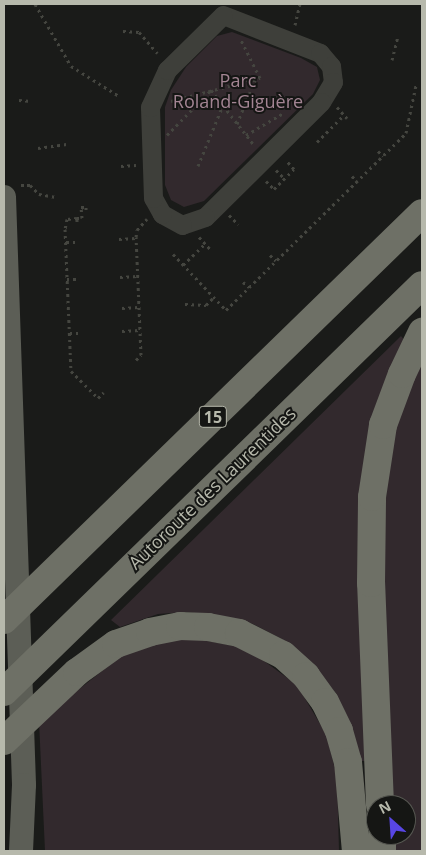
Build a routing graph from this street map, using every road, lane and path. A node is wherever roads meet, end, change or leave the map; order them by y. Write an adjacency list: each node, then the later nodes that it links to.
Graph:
1 (35, 4): 13 (path)
2 (300, 4): 4 (path)
3 (226, 9): 3 (street)
4 (294, 28)
5 (237, 30): 10 (path)
6 (123, 31): 8 (path)
7 (398, 36): 9 (path)
8 (157, 53)
9 (392, 60)
10 (255, 79): 12 (path); 19 (path)
11 (416, 85): 26 (path)
12 (211, 90): 16 (path); 17 (path); 21 (path)
13 (119, 96)
14 (19, 100): 15 (path)
15 (31, 101)
16 (163, 103)
17 (223, 105): 19 (path); 30 (path)
18 (336, 106): 20 (path)
19 (237, 124): 24 (path)
20 (313, 138)
21 (160, 142)
22 (67, 144): 23 (path)
23 (38, 148)
24 (258, 150)
25 (378, 151): 26 (path)
26 (383, 156): 35 (path)
27 (284, 158): 34 (path)
28 (138, 165): 29 (path)
29 (121, 166)
30 (198, 166)
31 (273, 168): 34 (path)
32 (352, 176): 35 (path)
33 (263, 178): 34 (path)
34 (284, 178)
35 (357, 182): 52 (path)
36 (12, 192): 37 (path); 74 (main road)
37 (56, 197)
38 (86, 212): 46 (path)
39 (227, 213): 42 (path)
40 (422, 213): 72 (highway, 15)
41 (147, 219): 44 (path)
42 (238, 224)
43 (198, 236): 48 (path)
44 (136, 238): 45 (path); 54 (path)
45 (119, 239)
46 (66, 242): 47 (path); 56 (path)
47 (75, 242)
48 (205, 244): 49 (path); 53 (path)
49 (211, 250)
50 (172, 254): 53 (path)
51 (270, 255): 52 (path)
52 (276, 261): 60 (path)
53 (183, 265): 61 (path)
54 (138, 276): 55 (path); 63 (path)
55 (120, 277)
56 (67, 279): 57 (path); 68 (path)
57 (76, 279)
58 (244, 282): 60 (path)
59 (422, 285): 73 (highway, Autoroute des Laurentides)
60 (249, 287): 61 (path)
61 (214, 297): 62 (path)
62 (185, 304)
63 (139, 307): 64 (path); 65 (path)
64 (122, 308)
65 (140, 330): 66 (path); 70 (path)
66 (122, 331)
67 (422, 332): 75 (highway)
68 (70, 333): 69 (path); 71 (path)
69 (78, 333)
70 (136, 360)
71 (104, 392)
72 (4, 620)
73 (4, 692)
74 (13, 746): 76 (main road); 77 (highway)
75 (380, 795)
76 (21, 851)
77 (356, 851)

